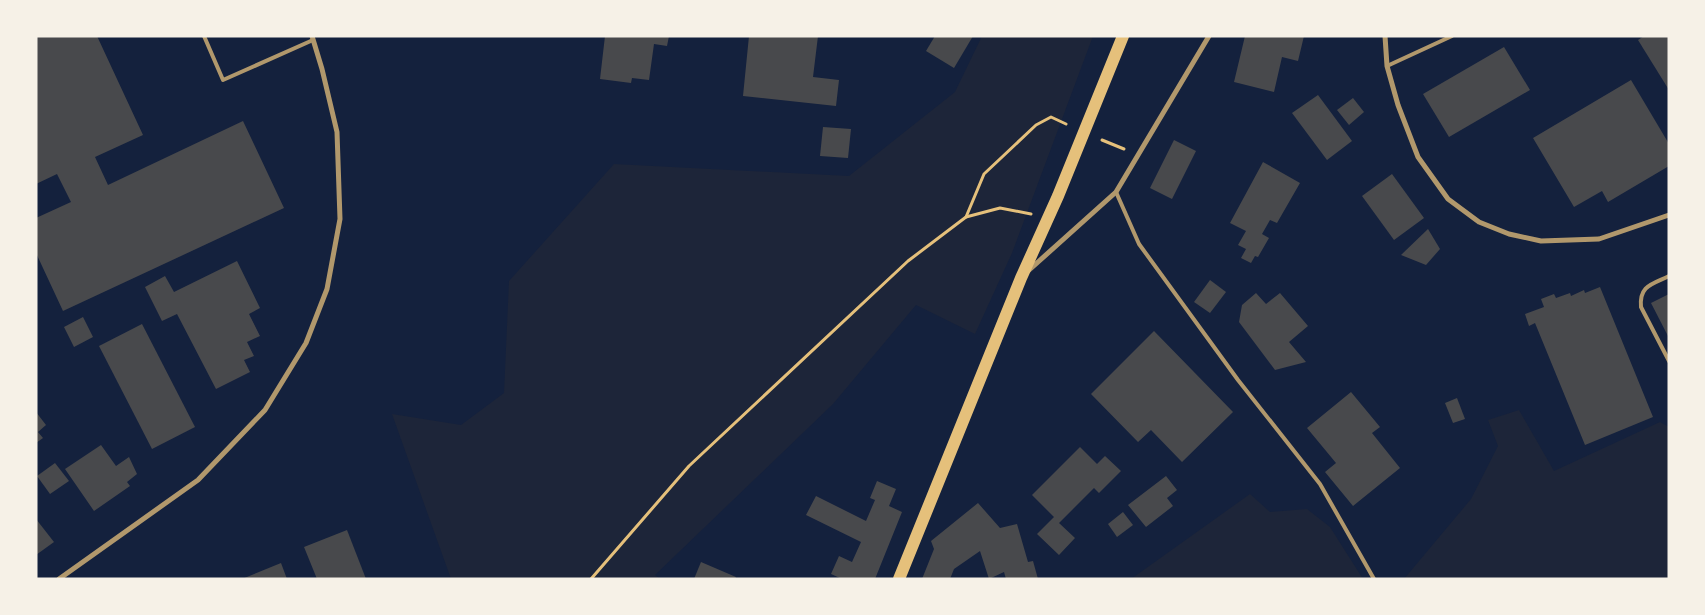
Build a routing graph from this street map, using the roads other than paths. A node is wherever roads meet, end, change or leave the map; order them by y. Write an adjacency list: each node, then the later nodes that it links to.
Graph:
1 (204, 36): 6 (lane)
2 (1123, 36): 11 (main road)
3 (1209, 36): 8 (street)
4 (1385, 36): 7 (street)
5 (1452, 36): 7 (lane)
6 (312, 38): 13 (street)
7 (1387, 66): 9 (street)
8 (1116, 192): 11 (street); 15 (lane)
9 (1669, 215)
10 (1669, 276): 12 (lane)
11 (1021, 278): 14 (main road)
12 (1669, 360)
13 (59, 579)
14 (899, 579)
15 (1374, 579)

